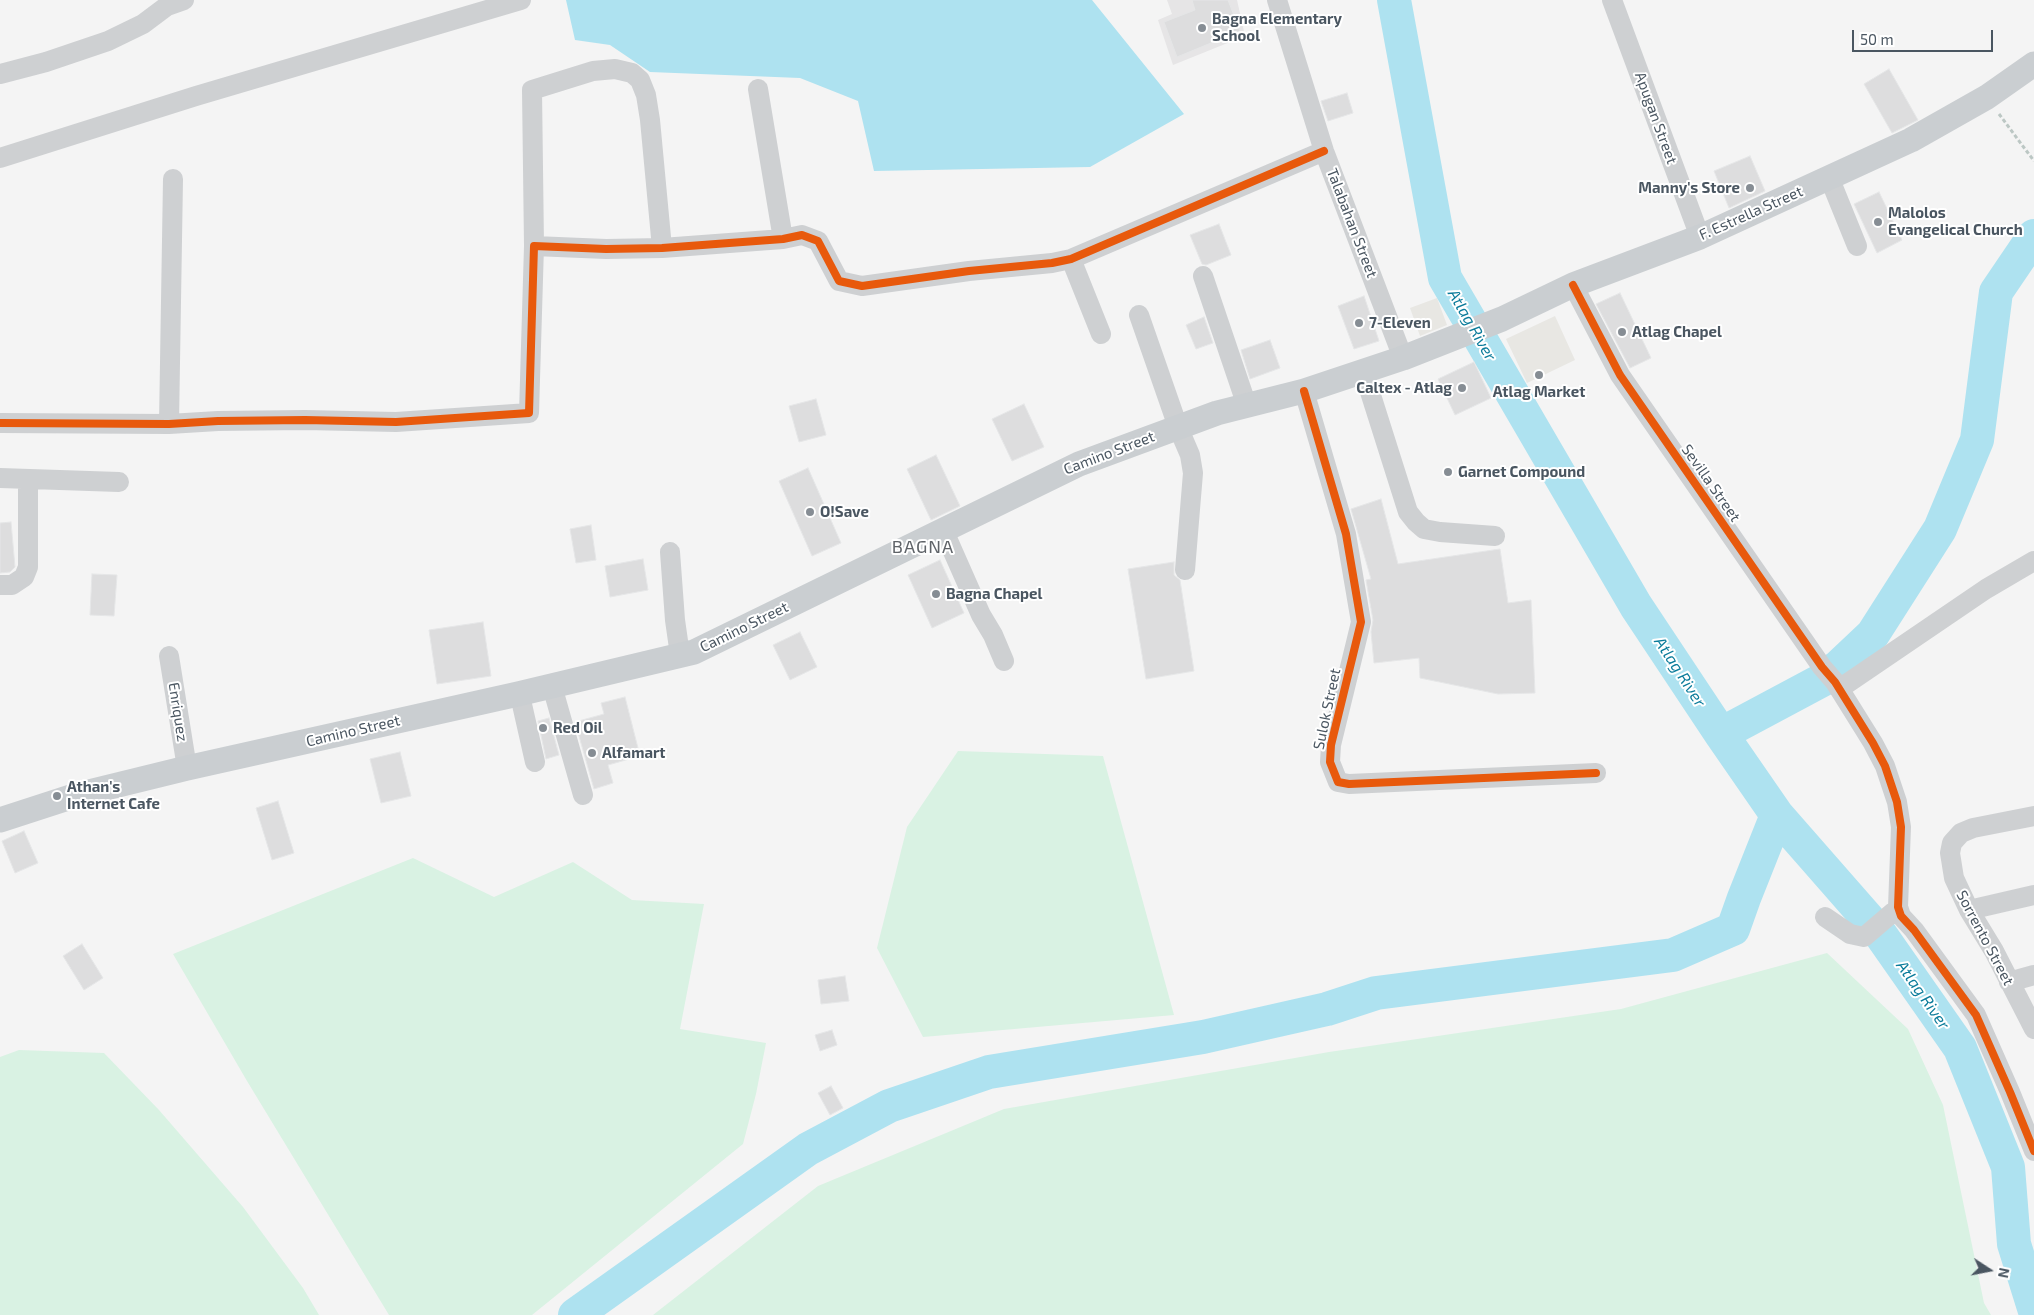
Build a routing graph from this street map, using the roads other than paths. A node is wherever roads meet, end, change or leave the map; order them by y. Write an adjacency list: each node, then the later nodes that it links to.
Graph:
1 (184, 0): 6 (street)
2 (521, 0): 9 (street)
3 (1277, 0): 8 (street, Talabahan Street)
4 (1612, 0): 12 (street, Apugan Street)
5 (2034, 64): 10 (main road, F. Estrella Street)
6 (0, 74)
7 (758, 89): 13 (street)
8 (1324, 152): 17 (street); 23 (street, Talabahan Street)
9 (0, 158)
10 (1829, 178): 12 (main road, F. Estrella Street); 15 (street)
11 (173, 179): 28 (street)
12 (1700, 237): 19 (main road, F. Estrella Street)
13 (783, 239): 16 (street); 17 (street)
14 (534, 246): 16 (street); 16 (street); 28 (street)
15 (1857, 246)
16 (662, 248)
17 (1072, 259): 21 (street)
18 (1203, 276): 26 (street)
19 (1572, 285): 22 (main road, F. Estrella Street); 42 (street, Sevilla Street)
20 (1139, 316): 29 (street)
21 (1101, 334)
22 (1454, 338): 23 (main road, Camino Street)
23 (1403, 358): 24 (main road, Camino Street)
24 (1364, 373): 25 (main road, Camino Street); 34 (street)
25 (1304, 392): 26 (main road, Camino Street); 47 (street, Sulok Street)
26 (1247, 406): 29 (main road, Camino Street)
27 (0, 423): 28 (street)
28 (169, 424)
29 (1178, 427): 33 (main road, Camino Street); 37 (street)
30 (0, 478): 31 (street)
31 (28, 479): 32 (street); 38 (street)
32 (119, 482)
33 (943, 529): 39 (main road, Camino Street); 41 (street)
34 (1495, 536)
35 (670, 552): 39 (street)
36 (2034, 561): 42 (street)
37 (1185, 570)
38 (0, 585)
39 (680, 655): 43 (main road, Camino Street)
40 (170, 656): 46 (street, Enriquez)
41 (1004, 661)
42 (1832, 679): 53 (street, Sevilla Street)
43 (552, 686): 44 (main road, Camino Street); 48 (street)
44 (518, 694): 45 (street); 46 (main road, Camino Street)
45 (535, 762)
46 (187, 768): 50 (main road, Camino Street)
47 (1596, 772)
48 (583, 795)
49 (2034, 816): 52 (street, Sorrento Street)
50 (0, 820)
51 (2034, 895): 52 (street)
52 (1969, 910): 56 (street, Sorrento Street)
53 (1896, 912): 54 (street); 58 (street)
54 (1825, 917)
55 (2034, 975): 56 (street)
56 (2009, 982): 57 (street, Sorrento Street)
57 (2034, 1029)
58 (2034, 1151)

